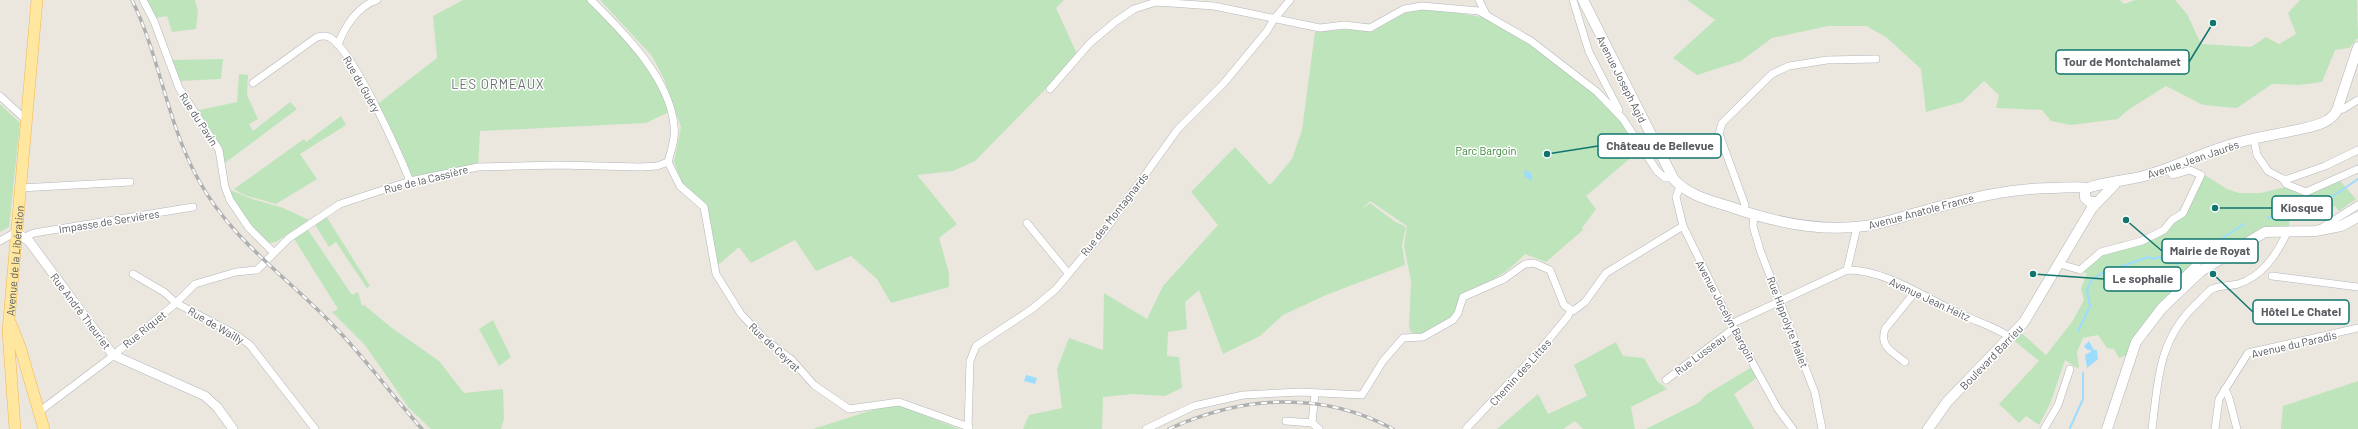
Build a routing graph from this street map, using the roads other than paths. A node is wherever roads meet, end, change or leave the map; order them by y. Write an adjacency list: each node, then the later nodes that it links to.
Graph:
1 (37, 0): 19 (main road, Avenue de la Libération)
2 (143, 0): 45 (street, Rue du Pavin)
3 (377, 0): 11 (street, Rue du Guéry)
4 (592, 0): 23 (street)
5 (1290, 0): 10 (street, Rue des Montagnards)
6 (1479, 0): 9 (street)
7 (1573, 0): 20 (street)
8 (1583, 0): 26 (main road, Avenue Joseph Agid)
9 (1486, 14): 10 (street); 20 (street)
10 (1274, 19): 15 (street); 49 (street, Rue des Montagnards)
11 (338, 45): 14 (street); 28 (street, Rue du Guéry)
12 (2358, 47): 18 (main road)
13 (1876, 59): 35 (street, Rue Hippolyte Mallet)
14 (253, 83)
15 (1050, 89)
16 (0, 96): 19 (street)
17 (2358, 100): 18 (street)
18 (2337, 110): 21 (main road, Avenue Jean Jaurès)
19 (25, 119): 31 (main road, Avenue de la Libération)
20 (1623, 119): 26 (street)
21 (2254, 140): 24 (main road, Avenue Jean Jaurès); 27 (street)
22 (2358, 150): 27 (street)
23 (668, 162): 28 (street, Rue de la Cassière); 73 (street, Rue de Ceyrat)
24 (2167, 169): 32 (main road, Avenue Jean Jaurès); 46 (street)
25 (2358, 169): 27 (street)
26 (1673, 178): 30 (main road, Avenue Anatole France)
27 (2283, 179)
28 (410, 181): 45 (street, Rue de la Cassière)
29 (130, 182): 31 (street)
30 (1680, 186): 35 (main road, Avenue Anatole France); 38 (street, Avenue Jocelyn Bargoin)
31 (20, 188): 42 (main road, Avenue de la Libération)
32 (2092, 195): 39 (main road, Avenue Anatole France); 46 (main road, Boulevard Barrieu)
33 (2358, 205): 40 (street)
34 (193, 207): 42 (street, Impasse de Servières)
35 (1749, 213): 39 (main road, Avenue Anatole France); 55 (street, Rue Hippolyte Mallet)
36 (2358, 217): 40 (main road)
37 (1027, 223): 49 (street)
38 (1683, 226): 57 (street); 59 (street, Avenue Jocelyn Bargoin)
39 (1857, 227): 48 (street)
40 (2315, 231): 41 (main road)
41 (2287, 232): 54 (main road); 86 (street)
42 (20, 235): 43 (street, Impasse de Servières); 58 (main road, Avenue de la Libération); 63 (street, Rue André Theuriet)
43 (0, 241)
44 (2200, 249): 54 (street)
45 (273, 252): 47 (street, Rue de la Cassière)
46 (2060, 264): 61 (main road, Boulevard Barrieu)
47 (257, 270): 56 (street, Rue Riquet)
48 (1847, 270): 53 (street, Avenue Jean Heitz); 55 (street, Avenue Jean Heitz)
49 (1068, 272): 73 (street, Rue des Montagnards)
50 (133, 274): 56 (street, Rue de Wailly)
51 (2272, 276): 52 (street)
52 (2358, 287)
53 (1915, 292): 61 (street, Avenue Jean Heitz); 65 (street)
54 (2176, 294): 85 (main road)
55 (1780, 300): 59 (street, Avenue Jean Heitz); 82 (street, Rue Hippolyte Mallet)
56 (176, 303): 63 (street, Rue Riquet); 77 (street, Rue de Wailly)
57 (1570, 311): 69 (street); 80 (street, Chemin des Littes)
58 (10, 321): 62 (main road); 64 (main road, Avenue de la Libération)
59 (1733, 326): 67 (street, Rue Lusseau); 81 (street, Avenue Jocelyn Bargoin)
60 (2357, 331): 68 (street, Avenue du Paradis)
61 (2011, 338): 83 (main road, Boulevard Barrieu)
62 (21, 354): 64 (main road); 70 (main road)
63 (113, 355): 70 (street, Rue Riquet); 76 (street, Rue André Theuriet)
64 (9, 358): 74 (main road, Avenue de la Libération)
65 (1905, 362)
66 (2070, 369): 84 (street)
67 (1666, 380)
68 (2225, 389): 87 (street, Avenue du Paradis); 88 (street)
69 (1315, 393): 72 (street); 78 (street)
70 (40, 411): 75 (main road)
71 (1286, 421): 72 (street)
72 (1312, 423): 79 (street)
73 (968, 428)
74 (15, 429)
75 (44, 429)
76 (233, 429)
77 (315, 429)
78 (1146, 429)
79 (1319, 429)
80 (1466, 429)
81 (1793, 429)
82 (1822, 429)
83 (1928, 429)
84 (2044, 429)
85 (2107, 429)
86 (2152, 429)
87 (2215, 429)
88 (2236, 429)

